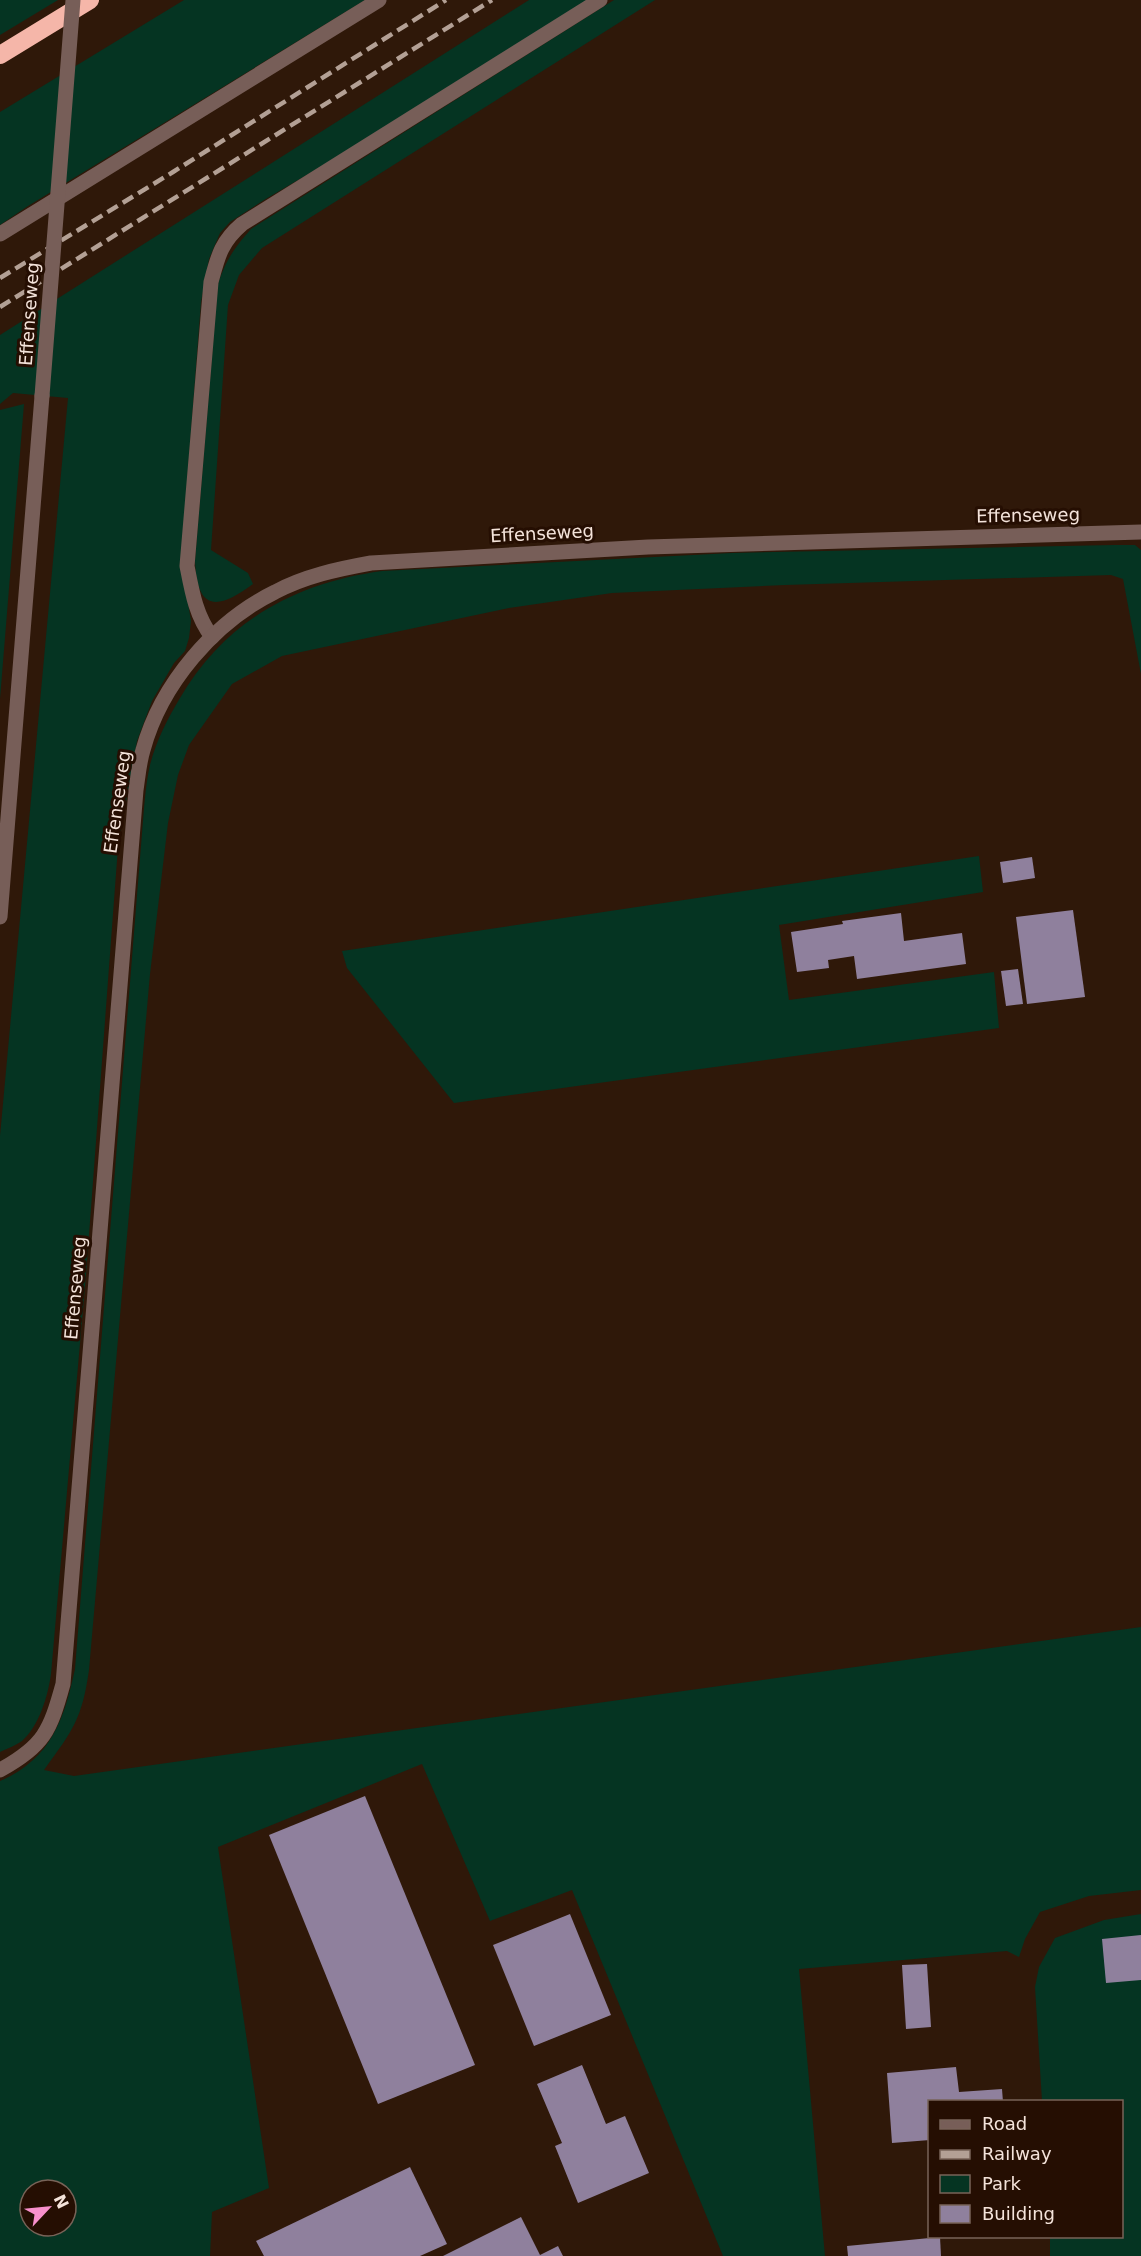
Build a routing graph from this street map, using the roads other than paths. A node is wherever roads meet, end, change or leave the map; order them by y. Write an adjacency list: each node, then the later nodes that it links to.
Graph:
1 (74, 0): 9 (street, Effenseweg, bridge)
2 (90, 0): 5 (highway)
3 (379, 0): 6 (street)
4 (600, 0): 8 (street)
5 (0, 55)
6 (0, 234)
7 (1141, 532): 8 (street, Effenseweg)
8 (212, 637): 10 (street, Effenseweg)
9 (0, 917)
10 (0, 1770)

